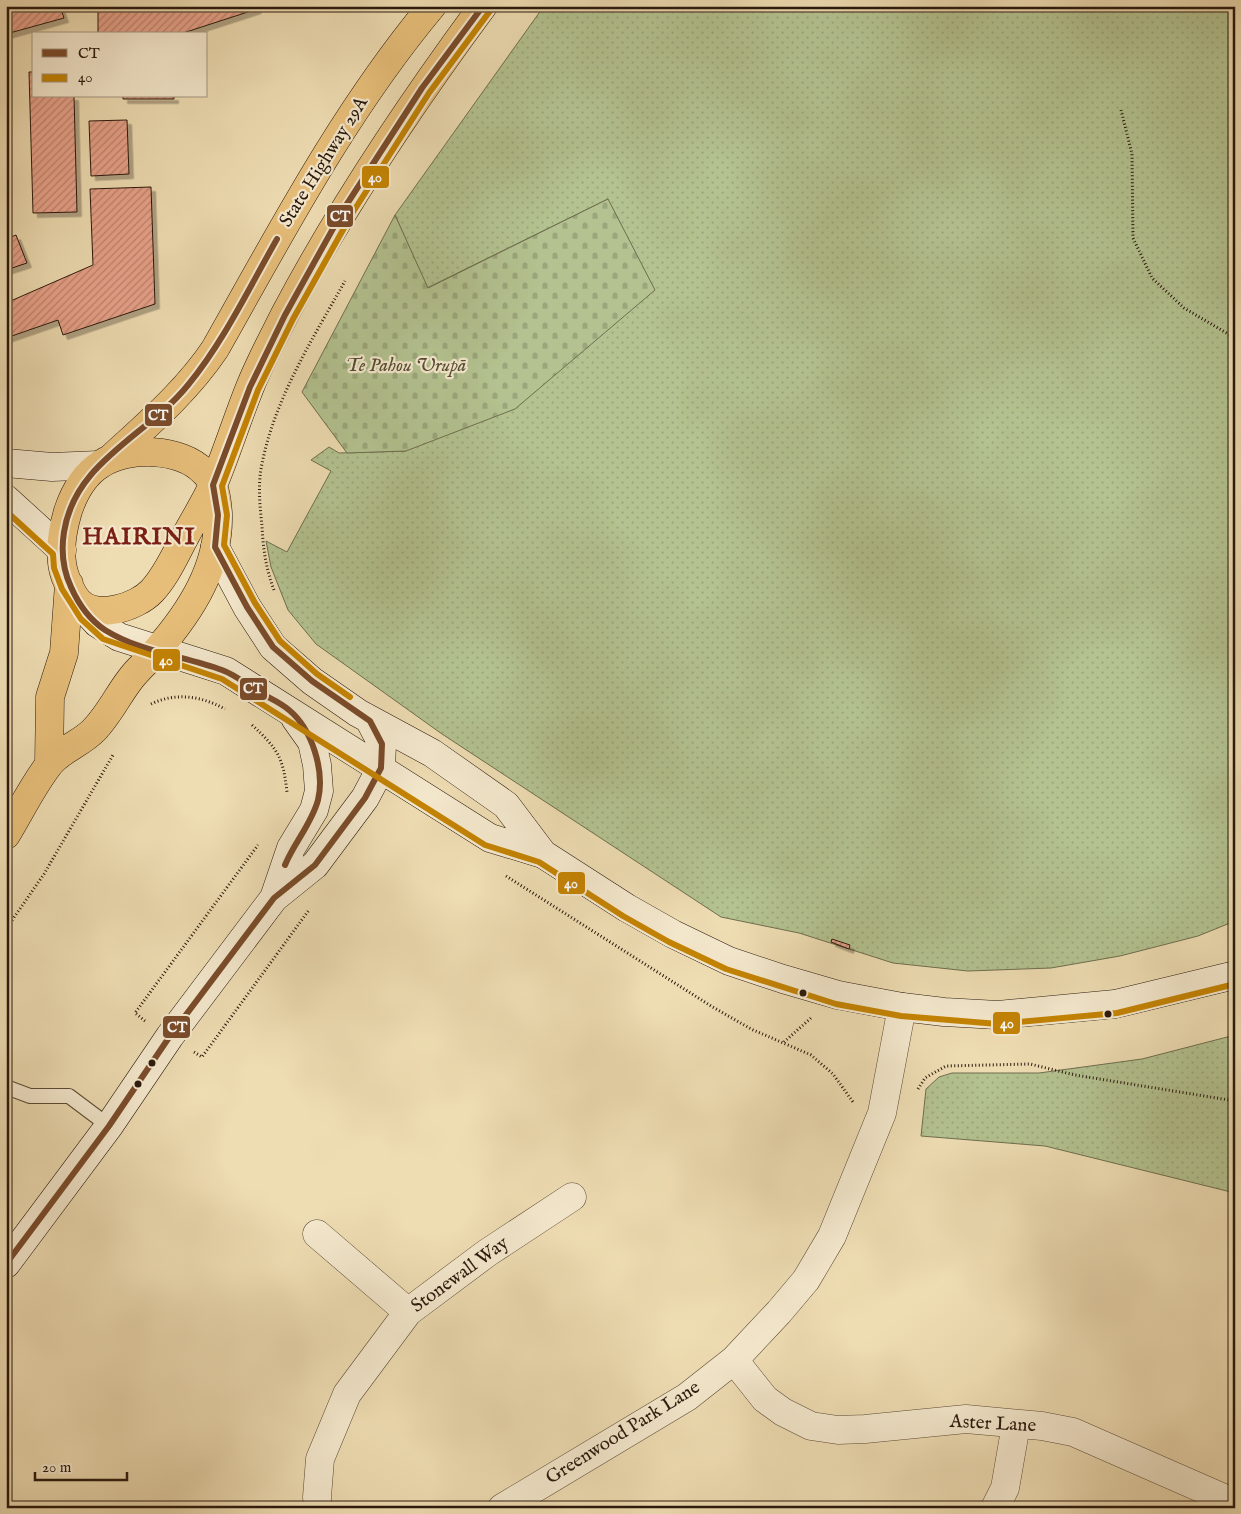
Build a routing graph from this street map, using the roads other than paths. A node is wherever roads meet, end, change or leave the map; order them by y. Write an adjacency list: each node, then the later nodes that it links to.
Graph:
1 (432, 6): 4 (highway, State Highway 29A)
2 (483, 6): 5 (highway)
3 (6, 462): 4 (street)
4 (104, 462): 5 (highway); 8 (highway)
5 (213, 485): 7 (highway); 9 (highway)
6 (6, 499): 8 (street)
7 (215, 547): 10 (highway); 12 (street)
8 (62, 550): 9 (highway)
9 (75, 594): 10 (street); 13 (highway)
10 (158, 650): 11 (street); 13 (highway)
11 (291, 712): 14 (street); 17 (street)
12 (370, 721): 14 (street); 16 (street)
13 (49, 763): 15 (highway)
14 (381, 768): 16 (street); 17 (street)
15 (6, 835)
16 (543, 854): 19 (street)
17 (274, 898): 21 (street)
18 (1235, 975): 19 (street)
19 (902, 1007): 26 (street, Greenwood Park Lane)
20 (6, 1087): 21 (lane)
21 (109, 1126): 24 (street)
22 (572, 1198): 25 (street, Stonewall Way)
23 (317, 1234): 25 (street)
24 (6, 1264)
25 (408, 1312): 29 (street, Stonewall Way)
26 (734, 1360): 27 (street, Aster Lane); 30 (street, Greenwood Park Lane)
27 (1016, 1424): 28 (street, Aster Lane); 31 (street)
28 (1235, 1504)
29 (318, 1508)
30 (502, 1508)
31 (995, 1508)

